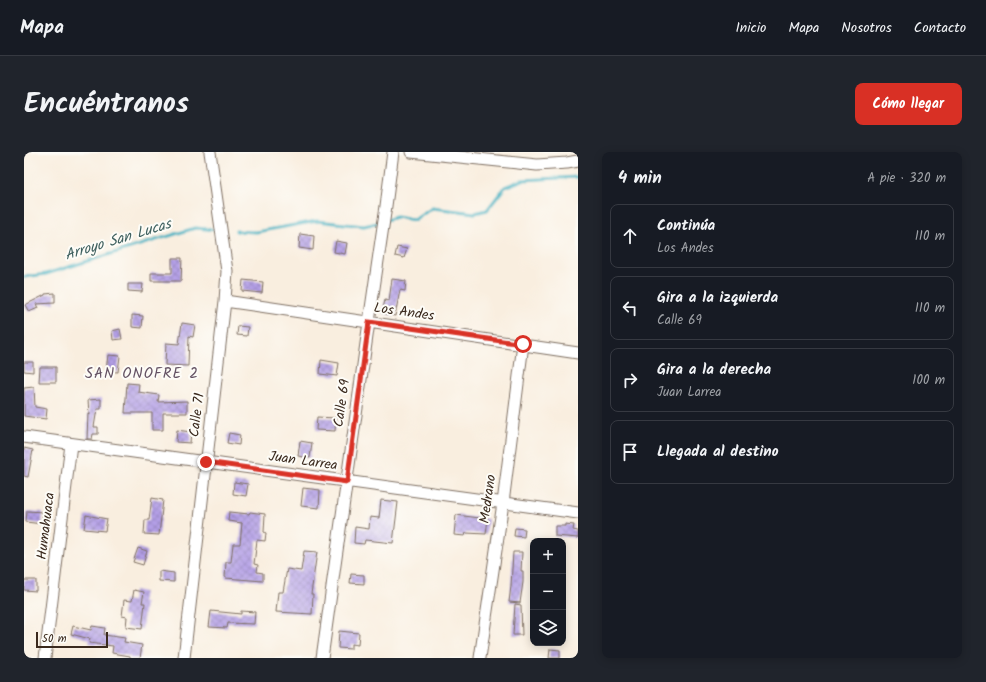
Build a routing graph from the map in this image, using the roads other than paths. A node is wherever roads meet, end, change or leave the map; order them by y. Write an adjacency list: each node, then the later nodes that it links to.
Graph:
1 (210, 152): 6 (street, Calle 71)
2 (393, 152): 7 (street, Calle 69)
3 (411, 152): 4 (street)
4 (446, 154): 5 (street)
5 (578, 161)
6 (225, 301): 7 (street, Los Andes); 12 (street, Calle 71)
7 (369, 322): 8 (street, Los Andes); 13 (street, Calle 69)
8 (523, 344): 9 (street, Los Andes); 14 (street, Medrano)
9 (578, 353)
10 (24, 437): 11 (street, Juan Larrea)
11 (70, 444): 12 (street, Juan Larrea); 16 (street, Humahuaca)
12 (206, 462): 13 (street, Juan Larrea); 17 (street, Calle 71)
13 (347, 482): 14 (street, Juan Larrea); 18 (street, Calle 69)
14 (503, 503): 15 (street, Juan Larrea); 19 (street, Medrano)
15 (578, 513)
16 (45, 658)
17 (184, 658)
18 (322, 658)
19 (480, 658)

